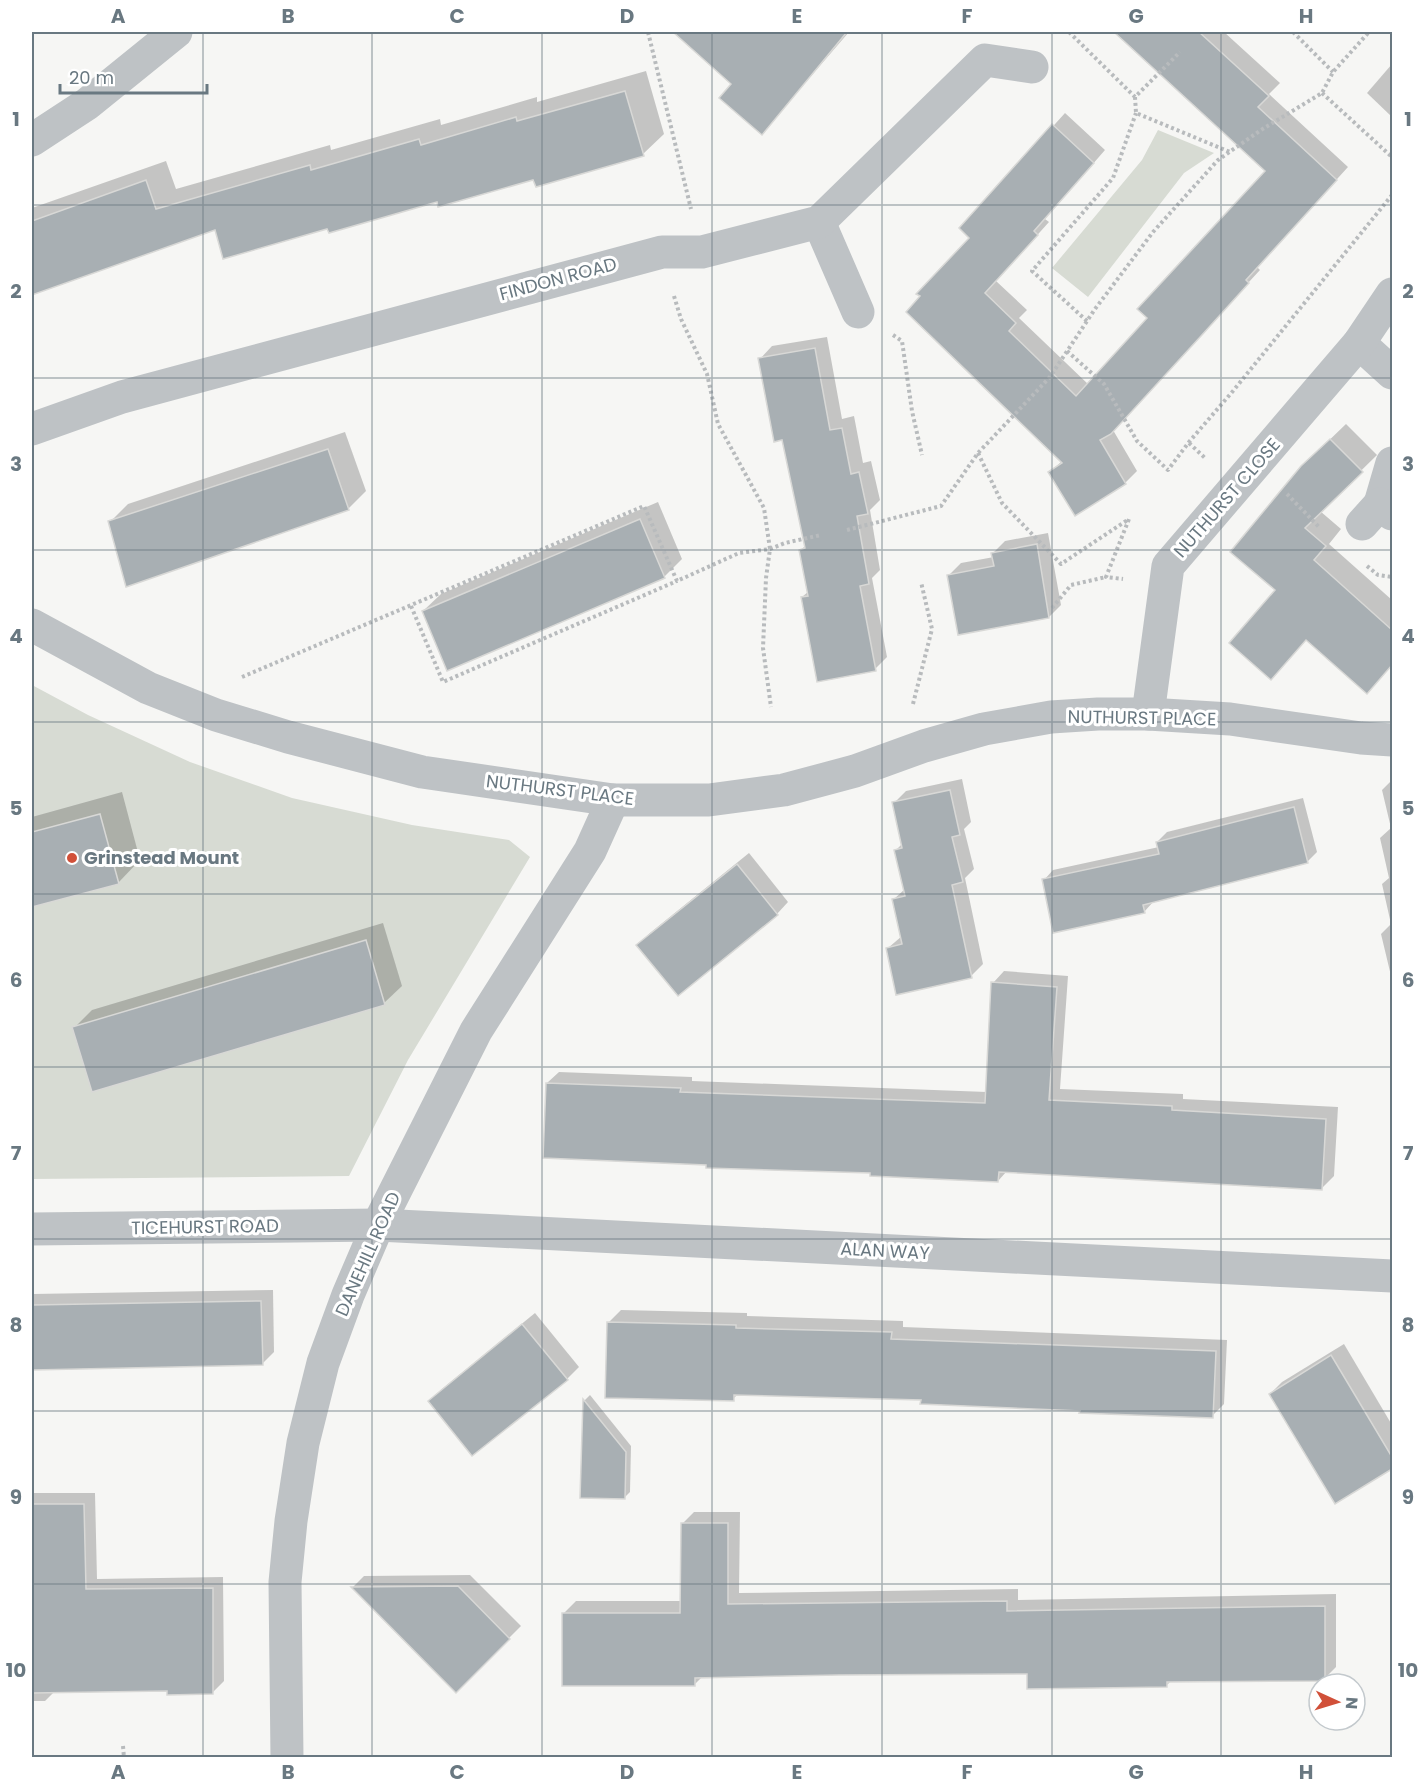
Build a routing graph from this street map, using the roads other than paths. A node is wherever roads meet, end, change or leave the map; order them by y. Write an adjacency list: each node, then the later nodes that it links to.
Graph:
1 (176, 32): 3 (street)
2 (1032, 68): 4 (street, FINDON ROAD)
3 (32, 140)
4 (819, 222): 6 (street); 9 (street, FINDON ROAD)
5 (1392, 294): 7 (street, NUTHURST CLOSE)
6 (858, 312)
7 (1359, 343): 8 (street); 13 (street, NUTHURST CLOSE)
8 (1392, 374)
9 (32, 429)
10 (1392, 463): 11 (street)
11 (1378, 514)
12 (32, 625): 15 (street, NUTHURST PLACE)
13 (1148, 714): 14 (street, NUTHURST PLACE); 15 (street, NUTHURST PLACE)
14 (1392, 740)
15 (613, 800): 16 (street, DANEHILL ROAD)
16 (378, 1225): 17 (street, TICEHURST ROAD); 18 (street, ALAN WAY); 19 (street, DANEHILL ROAD)
17 (32, 1229)
18 (1392, 1276)
19 (287, 1758)

